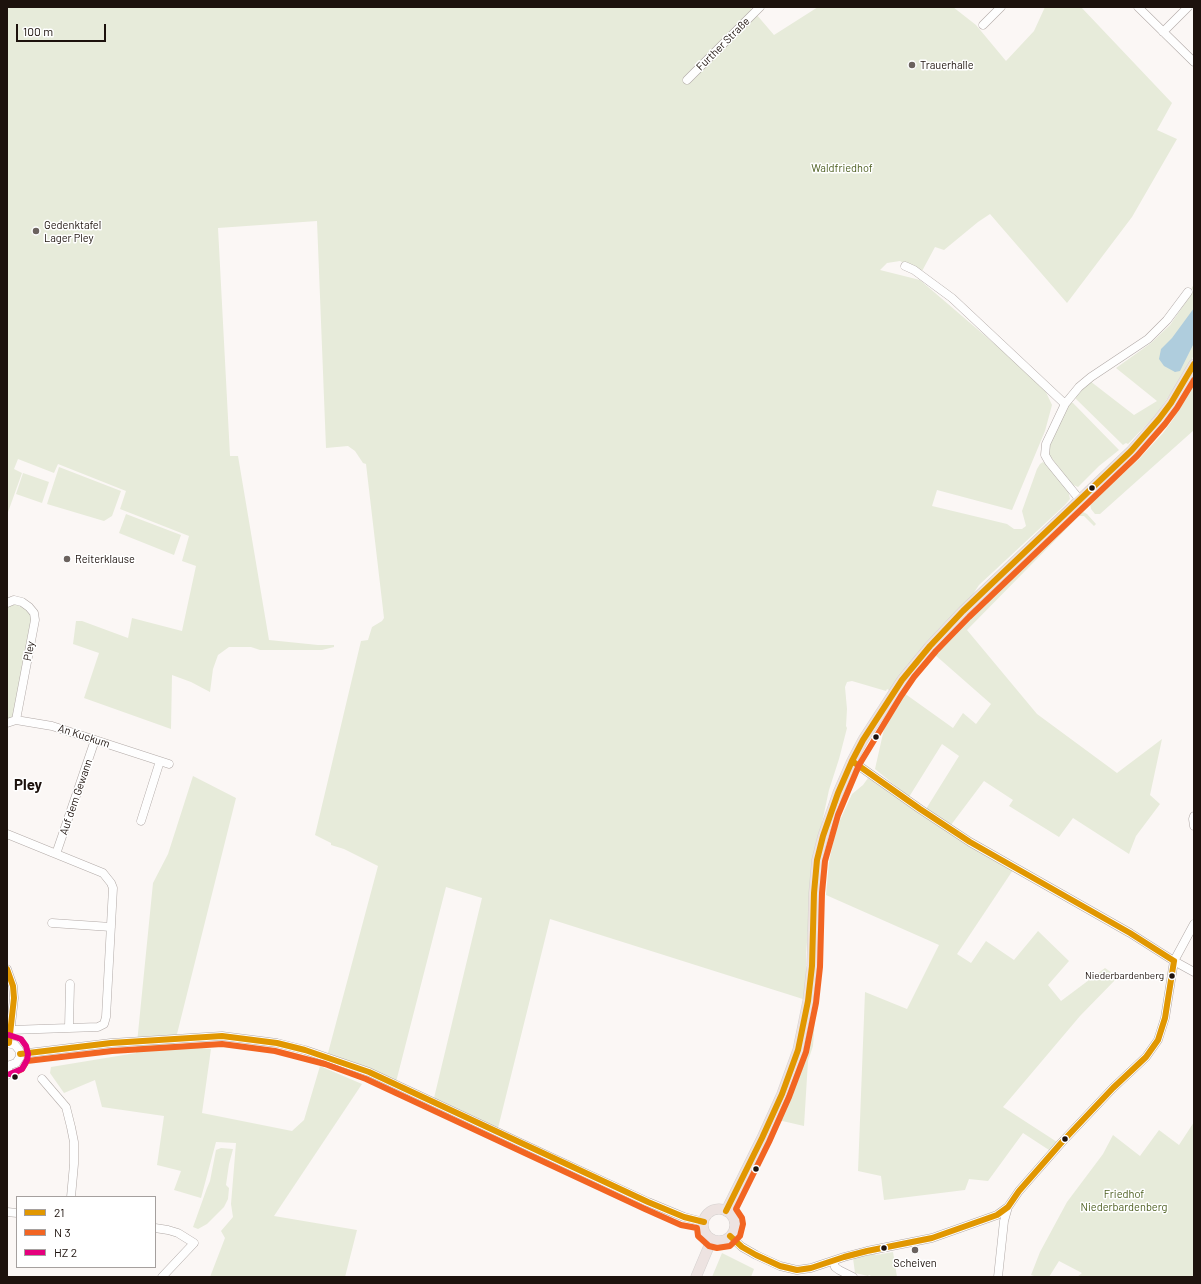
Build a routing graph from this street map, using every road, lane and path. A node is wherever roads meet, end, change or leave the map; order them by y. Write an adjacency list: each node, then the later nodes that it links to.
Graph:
1 (760, 7): 8 (street, Further Straße)
2 (1001, 7): 5 (street)
3 (1138, 7): 6 (street)
4 (1188, 7): 6 (street)
5 (983, 25)
6 (1163, 32): 7 (street)
7 (1194, 62)
8 (687, 80)
9 (905, 266): 12 (street)
10 (1188, 292): 12 (street)
11 (1194, 364): 13 (main road)
12 (1065, 404): 13 (street)
13 (1080, 500): 19 (main road)
14 (7, 602): 15 (street, Pley)
15 (16, 720): 16 (street, An Kuckum); 17 (street, An Kuckum)
16 (7, 723)
17 (95, 740): 18 (street, An Kuckum); 25 (street, Auf dem Gewann)
18 (160, 761): 20 (street, An Kuckum); 22 (street)
19 (852, 761): 29 (street); 42 (main road)
20 (169, 764)
21 (1194, 816): 23 (street)
22 (141, 821)
23 (1194, 826)
24 (7, 834): 25 (street)
25 (56, 854): 28 (street)
26 (52, 923): 28 (street)
27 (1194, 924): 29 (street)
28 (111, 927): 33 (street)
29 (1174, 961): 31 (street); 41 (street)
30 (7, 968): 34 (street)
31 (1194, 972)
32 (70, 984): 33 (street)
33 (69, 1027): 34 (street)
34 (10, 1030): 35 (street)
35 (8, 1043): 36 (street)
36 (20, 1054): 37 (street); 43 (street)
37 (8, 1066): 38 (street)
38 (7, 1074)
39 (42, 1080): 40 (street)
40 (71, 1196)
41 (1008, 1207): 47 (street); 52 (street)
42 (726, 1211): 43 (main road); 45 (main road)
43 (704, 1222): 46 (main road)
44 (156, 1228): 49 (street)
45 (730, 1236): 46 (main road); 48 (street)
46 (712, 1239): 50 (main road)
47 (833, 1261): 48 (street); 51 (street)
48 (796, 1273)
49 (162, 1277)
50 (696, 1277)
51 (853, 1277)
52 (998, 1277)

